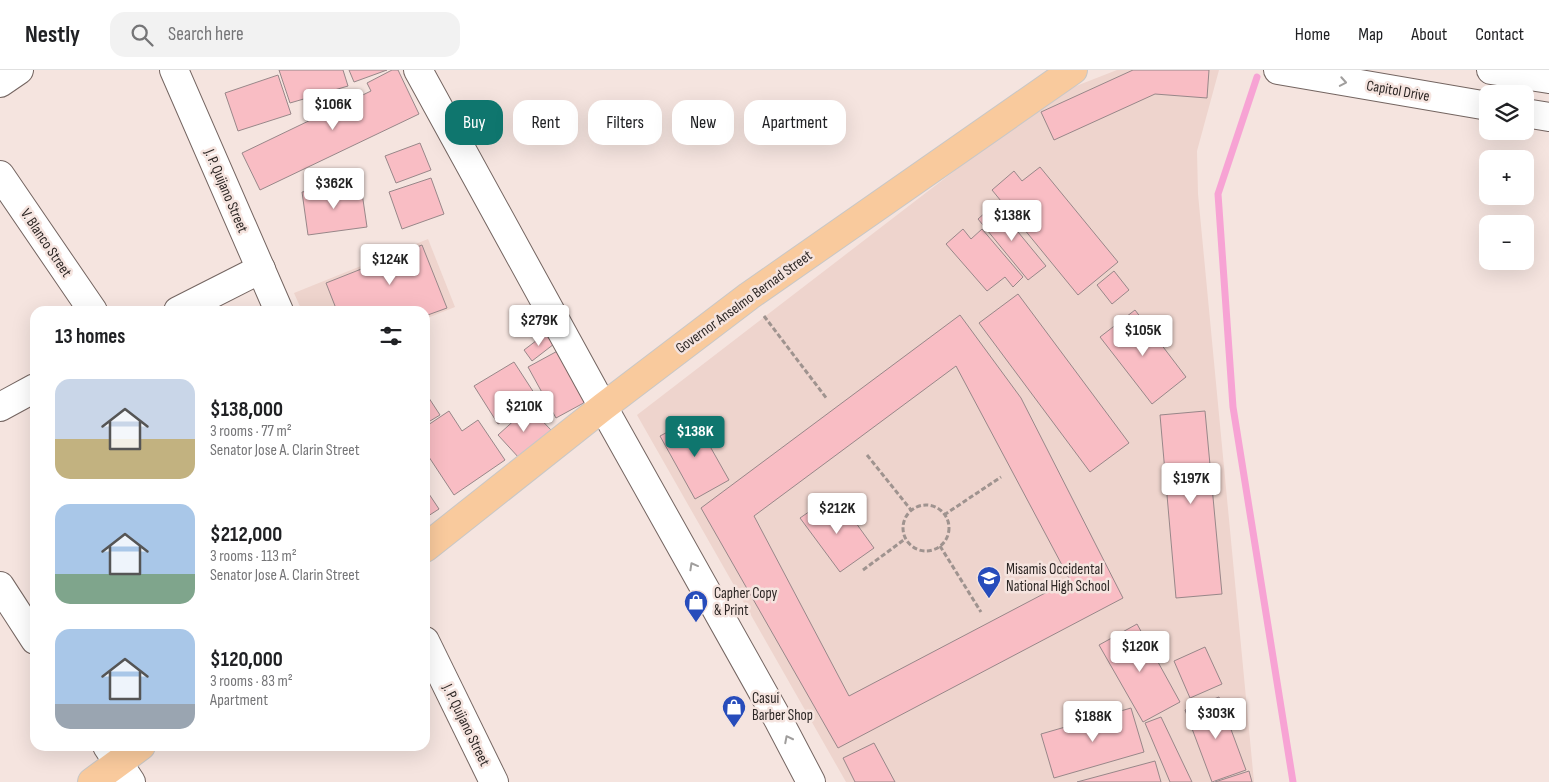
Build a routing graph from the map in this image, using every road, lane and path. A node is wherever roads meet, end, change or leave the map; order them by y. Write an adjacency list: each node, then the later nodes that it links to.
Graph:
1 (19, 70): 9 (street)
2 (174, 70): 14 (street, J. P. Quijano Street)
3 (418, 70): 22 (street)
4 (1074, 70): 15 (main road, Governor Anselmo Bernad Street)
5 (1278, 70): 7 (street, Capitol Drive, one-way to 7)
6 (1491, 70): 8 (street)
7 (1375, 78): 10 (street, Capitol Drive)
8 (1549, 80)
9 (0, 83)
10 (1479, 104)
11 (1534, 114): 12 (street)
12 (1549, 117)
13 (0, 175): 16 (street, V. Blanco Street)
14 (261, 270): 17 (street); 18 (street, J. P. Quijano Street)
15 (749, 296): 20 (path); 22 (main road, Governor Anselmo Bernad Street)
16 (89, 306)
17 (188, 306)
18 (277, 306)
19 (30, 391): 21 (street)
20 (826, 399)
21 (0, 407)
22 (603, 407): 28 (main road, Governor Anselmo Bernad Street); 39 (street, one-way to 22)
23 (867, 455): 25 (path)
24 (1002, 477): 26 (path)
25 (911, 510): 26 (path); 27 (path)
26 (944, 514): 29 (path)
27 (905, 539): 29 (path); 30 (path)
28 (430, 544)
29 (940, 546): 32 (path)
30 (863, 570)
31 (0, 586): 33 (street)
32 (981, 612)
33 (30, 632)
34 (430, 651): 38 (street, J. P. Quijano Street)
35 (135, 751): 36 (main road)
36 (119, 764): 37 (main road)
37 (92, 782)
38 (494, 782)
39 (811, 782)

